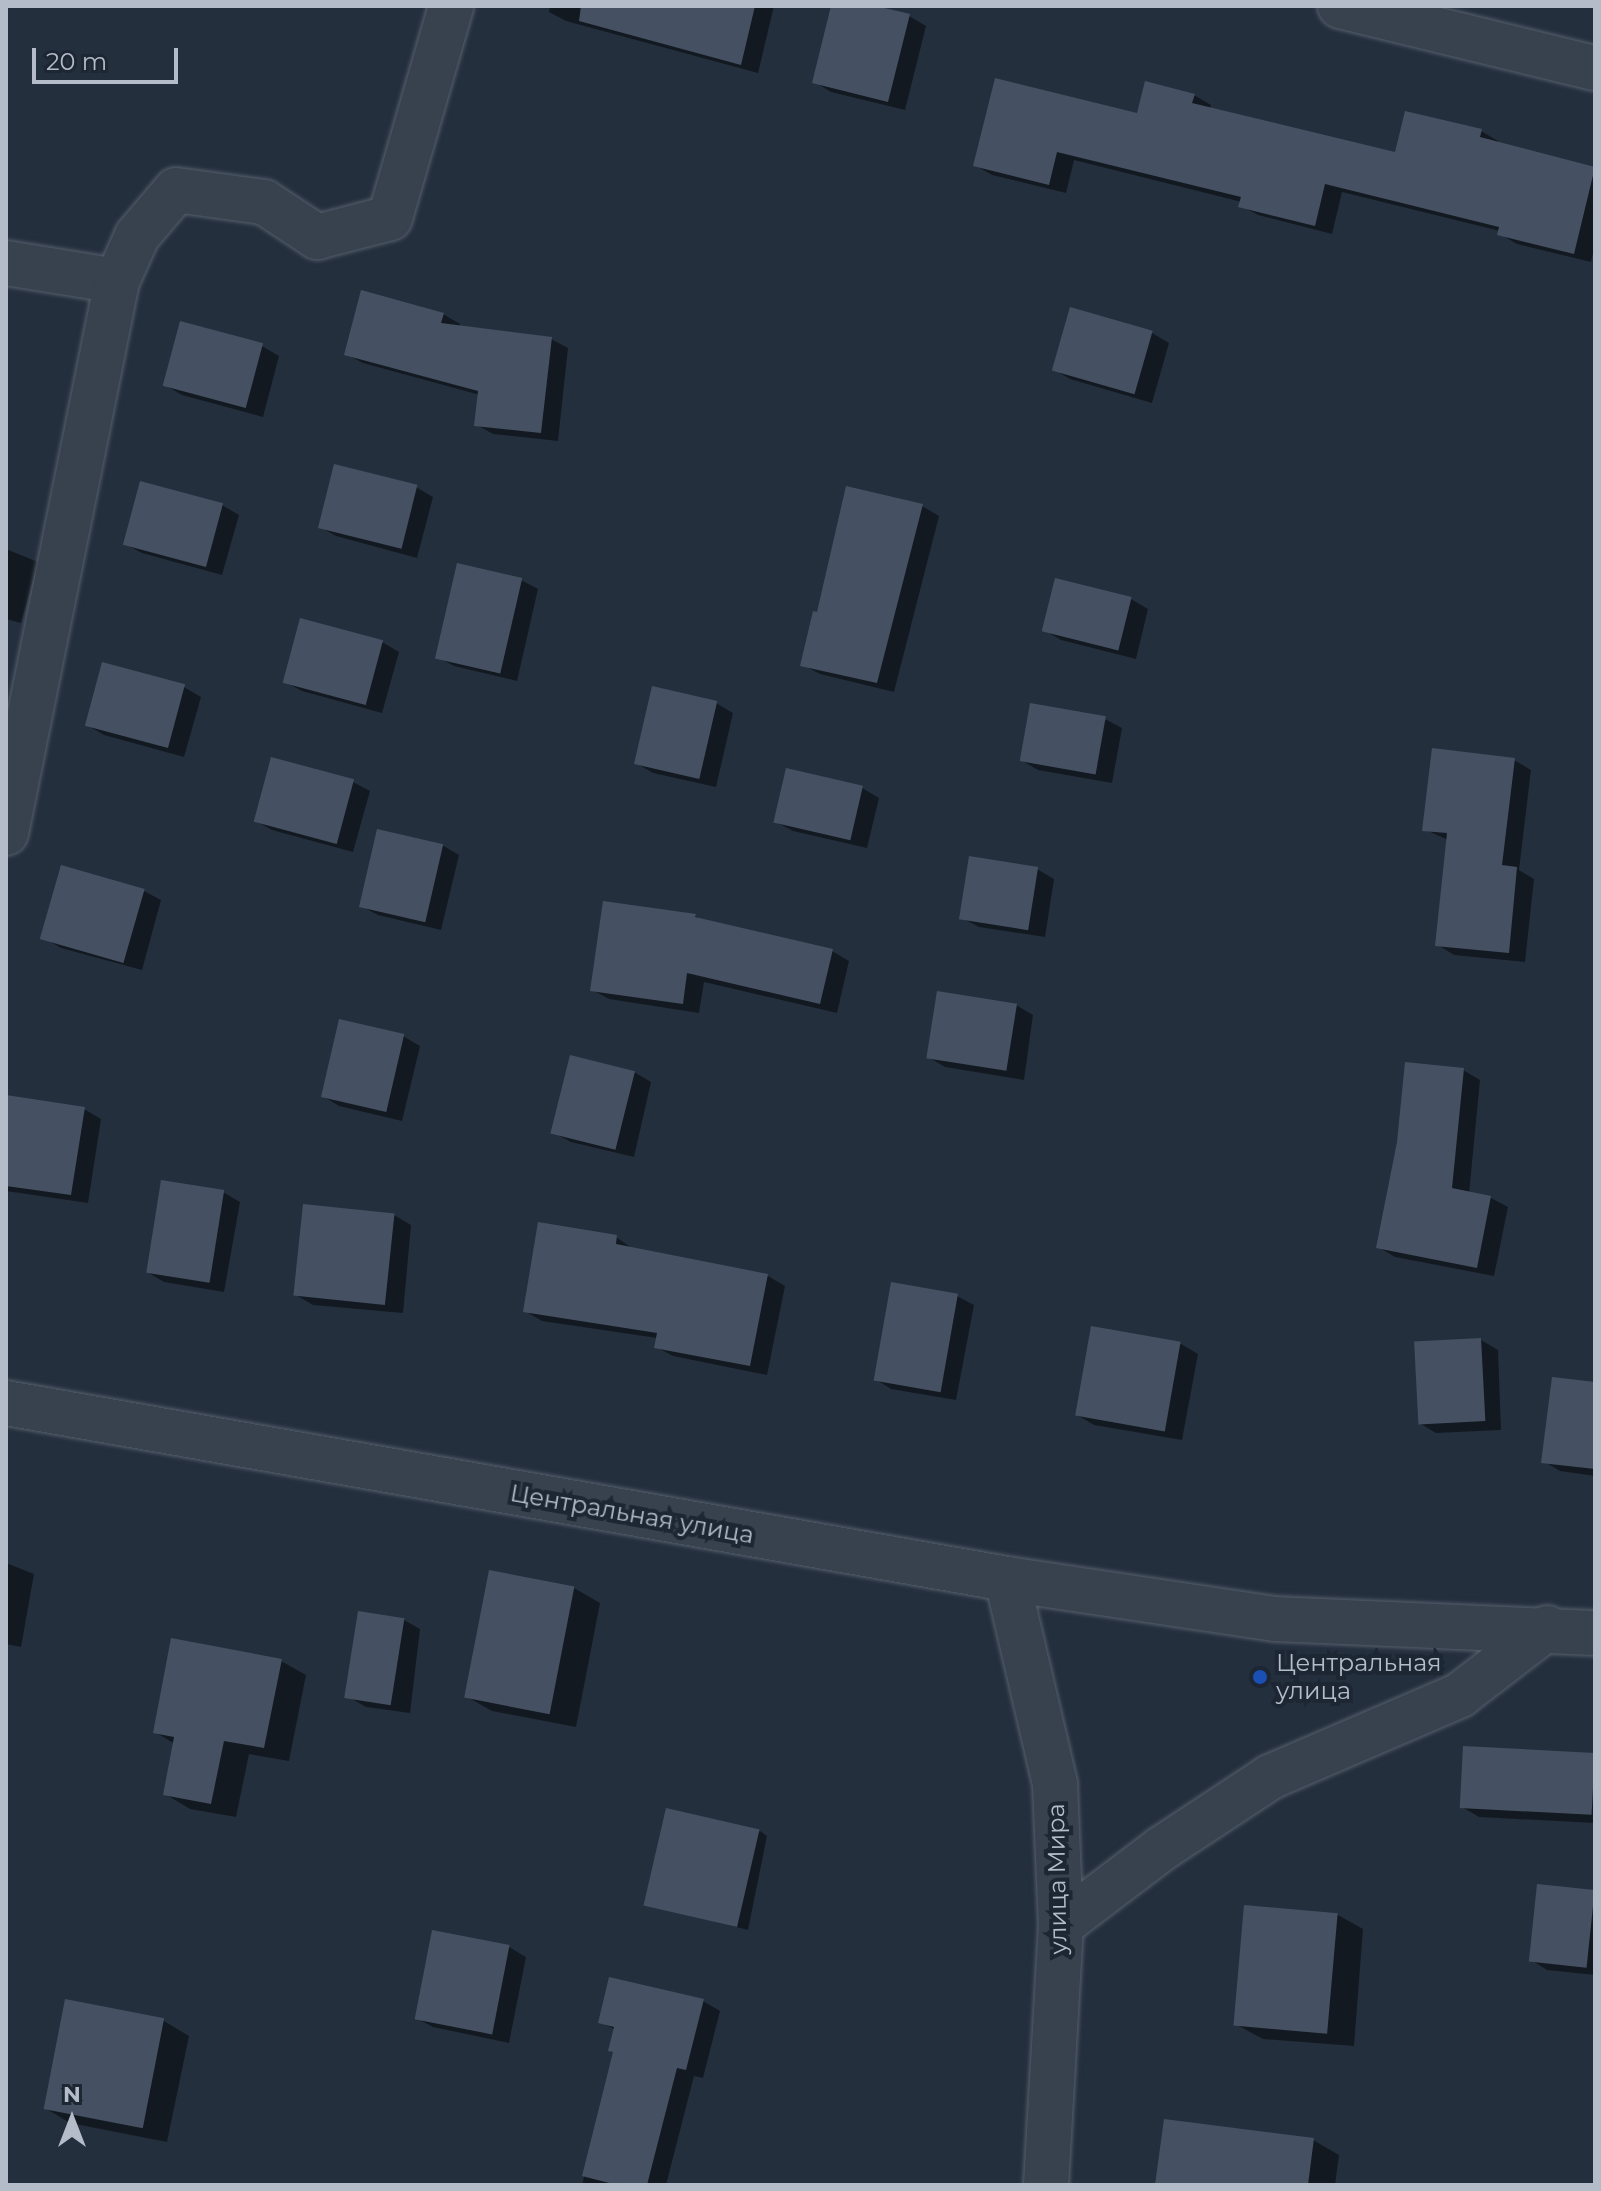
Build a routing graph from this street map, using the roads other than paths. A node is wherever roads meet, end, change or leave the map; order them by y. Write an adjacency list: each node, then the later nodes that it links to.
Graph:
1 (451, 6): 5 (street)
2 (1340, 6): 3 (street)
3 (1595, 68)
4 (6, 263): 5 (street)
5 (117, 281): 6 (street)
6 (6, 833)
7 (6, 1403): 8 (street, Центральная улица)
8 (1007, 1579): 9 (street, Центральная улица); 11 (street, улица Мира)
9 (1547, 1628): 10 (street, Центральная улица); 11 (street)
10 (1595, 1633)
11 (1061, 1925): 12 (street, улица Мира)
12 (1046, 2185)

